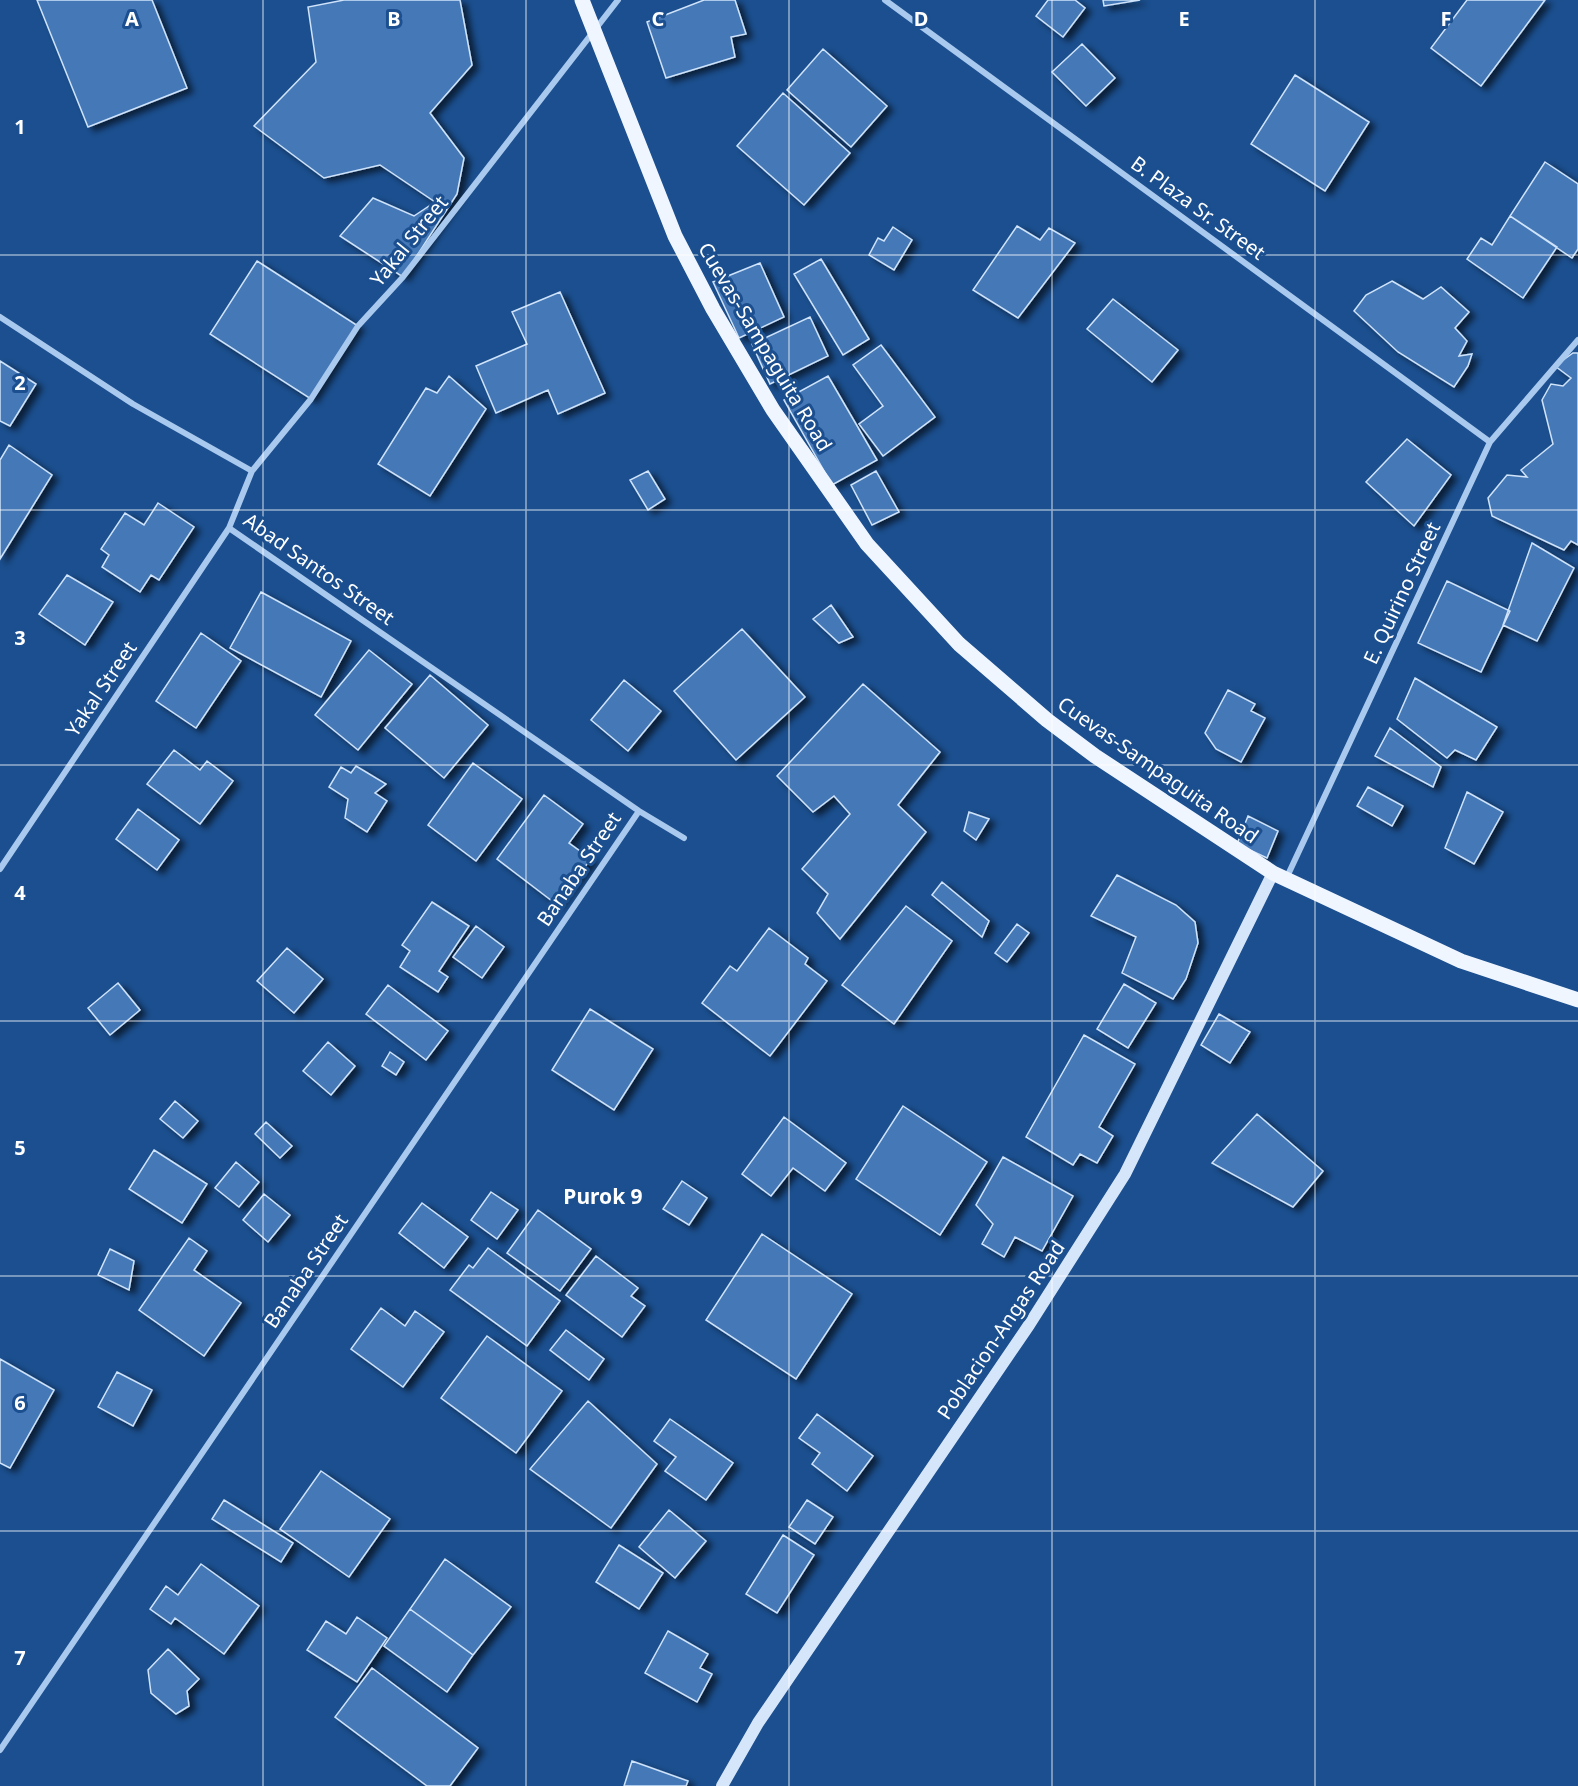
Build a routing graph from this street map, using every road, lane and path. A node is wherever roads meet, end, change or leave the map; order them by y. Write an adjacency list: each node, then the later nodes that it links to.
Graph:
1 (582, 0): 4 (main road, Cuevas-Sampaguita Road)
2 (618, 0): 4 (street, Yakal Street)
3 (885, 0): 7 (street, B. Plaza Sr. Street)
4 (594, 33): 8 (street, Yakal Street); 13 (main road, Cuevas-Sampaguita Road)
5 (0, 317): 8 (street)
6 (1578, 340): 7 (street, E. Quirino Street)
7 (1490, 442): 13 (street, E. Quirino Street)
8 (252, 471): 9 (street, Abad Santos Street)
9 (229, 528): 10 (street, Abad Santos Street); 12 (street, Yakal Street)
10 (639, 811): 11 (street, Abad Santos Street); 15 (street, Banaba Street)
11 (684, 838)
12 (0, 869)
13 (1279, 877): 14 (main road, Cuevas-Sampaguita Road); 16 (street, Poblacion-Angas Road)
14 (1578, 1000)
15 (0, 1750)
16 (722, 1786)

